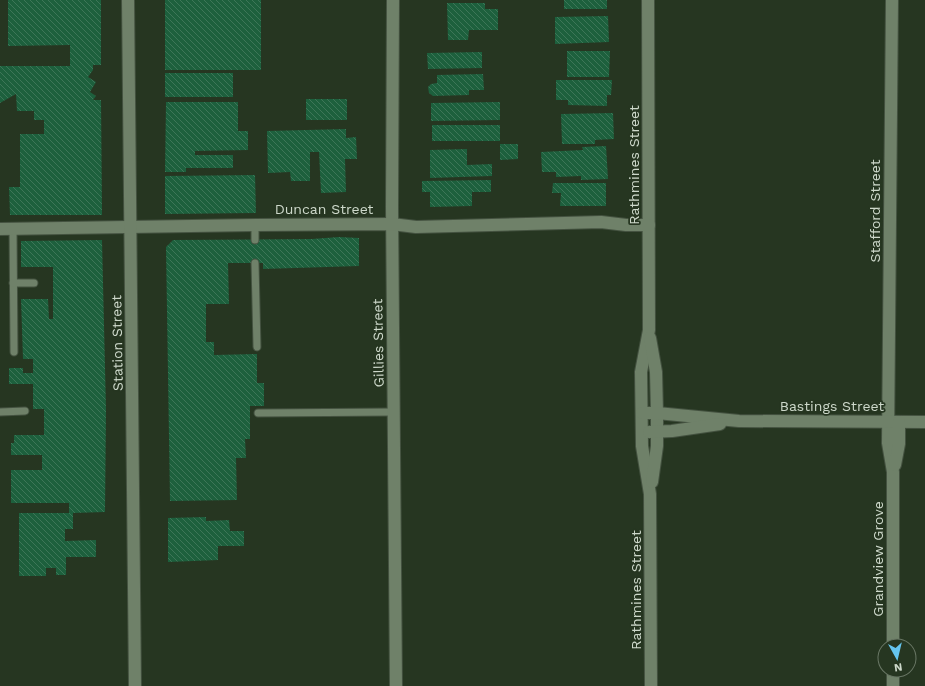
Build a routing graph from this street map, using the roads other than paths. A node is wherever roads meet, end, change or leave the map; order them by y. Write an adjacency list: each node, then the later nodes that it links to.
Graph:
1 (128, 0): 8 (street, Station Street)
2 (393, 0): 5 (street, Gillies Street)
3 (648, 0): 7 (street, Rathmines Street)
4 (892, 0): 25 (street, Stafford Street)
5 (392, 224): 6 (street, Duncan Street); 7 (street, Duncan Street); 20 (street, Gillies Street)
6 (255, 225): 8 (street, Duncan Street); 11 (lane)
7 (648, 225): 15 (street, Rathmines Street)
8 (130, 227): 10 (street, Duncan Street); 31 (street, Station Street)
9 (0, 229): 10 (street, Duncan Street)
10 (13, 229): 13 (lane)
11 (255, 240)
12 (255, 263): 16 (lane)
13 (13, 283): 14 (lane); 17 (lane)
14 (34, 283)
15 (649, 330): 22 (street, Rathmines Street); 23 (street, Rathmines Street)
16 (257, 347)
17 (14, 352)
18 (0, 412): 19 (lane)
19 (25, 412)
20 (394, 412): 21 (lane); 32 (street, Gillies Street)
21 (258, 413)
22 (642, 413): 23 (street, Bastings Street); 28 (street, Rathmines Street)
23 (657, 413): 24 (street, Bastings Street); 27 (street, Rathmines Street)
24 (739, 421): 25 (street, Bastings Street); 27 (street, Bastings Street)
25 (894, 422): 26 (street, Bastings Street); 30 (street, Grandview Grove)
26 (925, 422)
27 (657, 431): 28 (street, Bastings Street); 29 (street, Rathmines Street)
28 (642, 432): 29 (street, Rathmines Street)
29 (650, 494): 33 (street, Rathmines Street)
30 (893, 638)
31 (135, 686)
32 (396, 686)
33 (651, 686)

